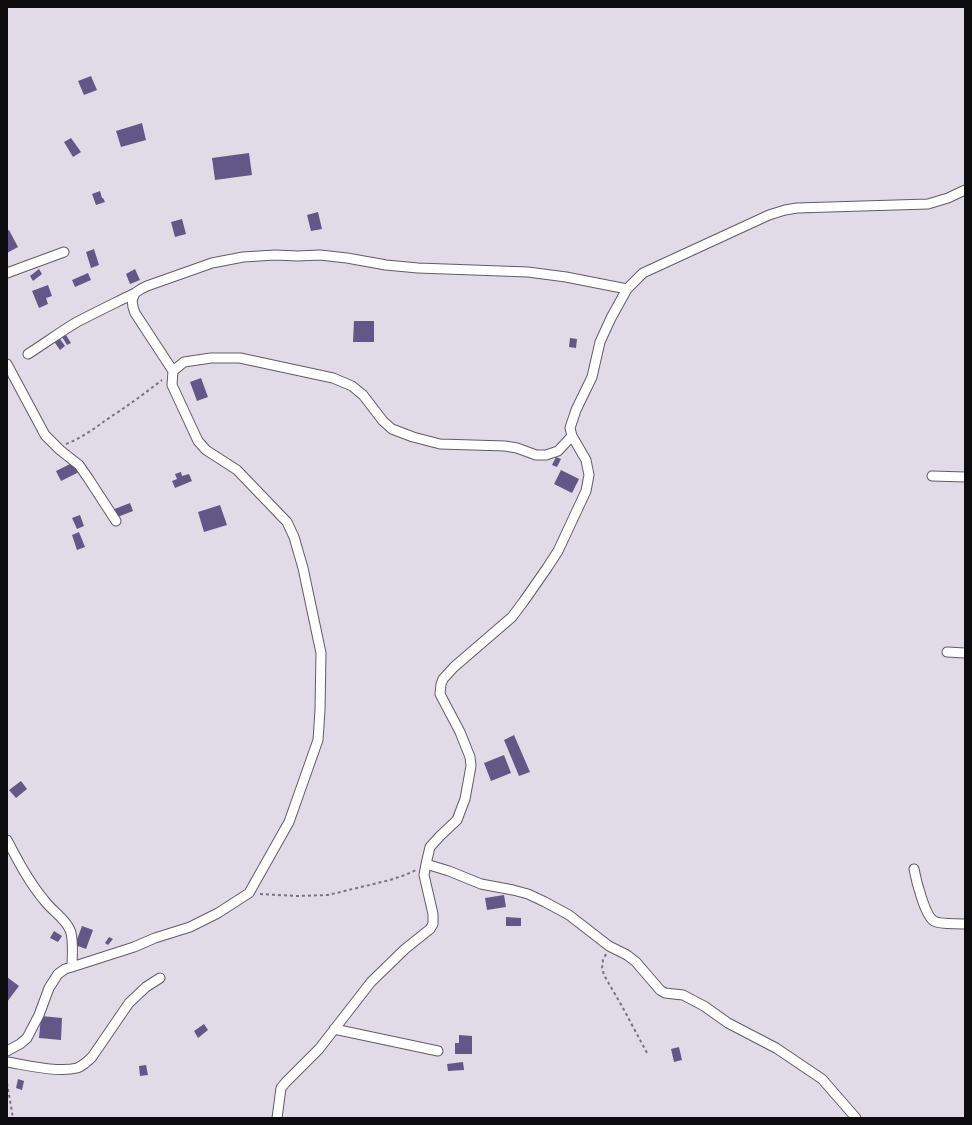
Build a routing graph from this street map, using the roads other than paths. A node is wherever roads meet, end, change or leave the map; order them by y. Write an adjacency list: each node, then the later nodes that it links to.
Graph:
1 (965, 190): 4 (street)
2 (64, 252): 3 (street)
3 (7, 273)
4 (627, 289): 5 (street); 9 (street)
5 (135, 293): 6 (street); 8 (street)
6 (28, 354)
7 (7, 364): 12 (street)
8 (173, 371): 9 (street); 19 (street)
9 (572, 436): 16 (street)
10 (932, 476): 11 (street)
11 (965, 477)
12 (116, 521)
13 (947, 652): 14 (street)
14 (965, 653)
15 (7, 840): 19 (street)
16 (426, 864): 21 (street); 26 (street)
17 (914, 869): 18 (street)
18 (965, 924)
19 (72, 967): 22 (street)
20 (160, 978): 24 (street)
21 (334, 1030): 23 (street); 25 (street)
22 (7, 1051)
23 (438, 1051)
24 (7, 1062)
25 (277, 1118)
26 (856, 1118)

